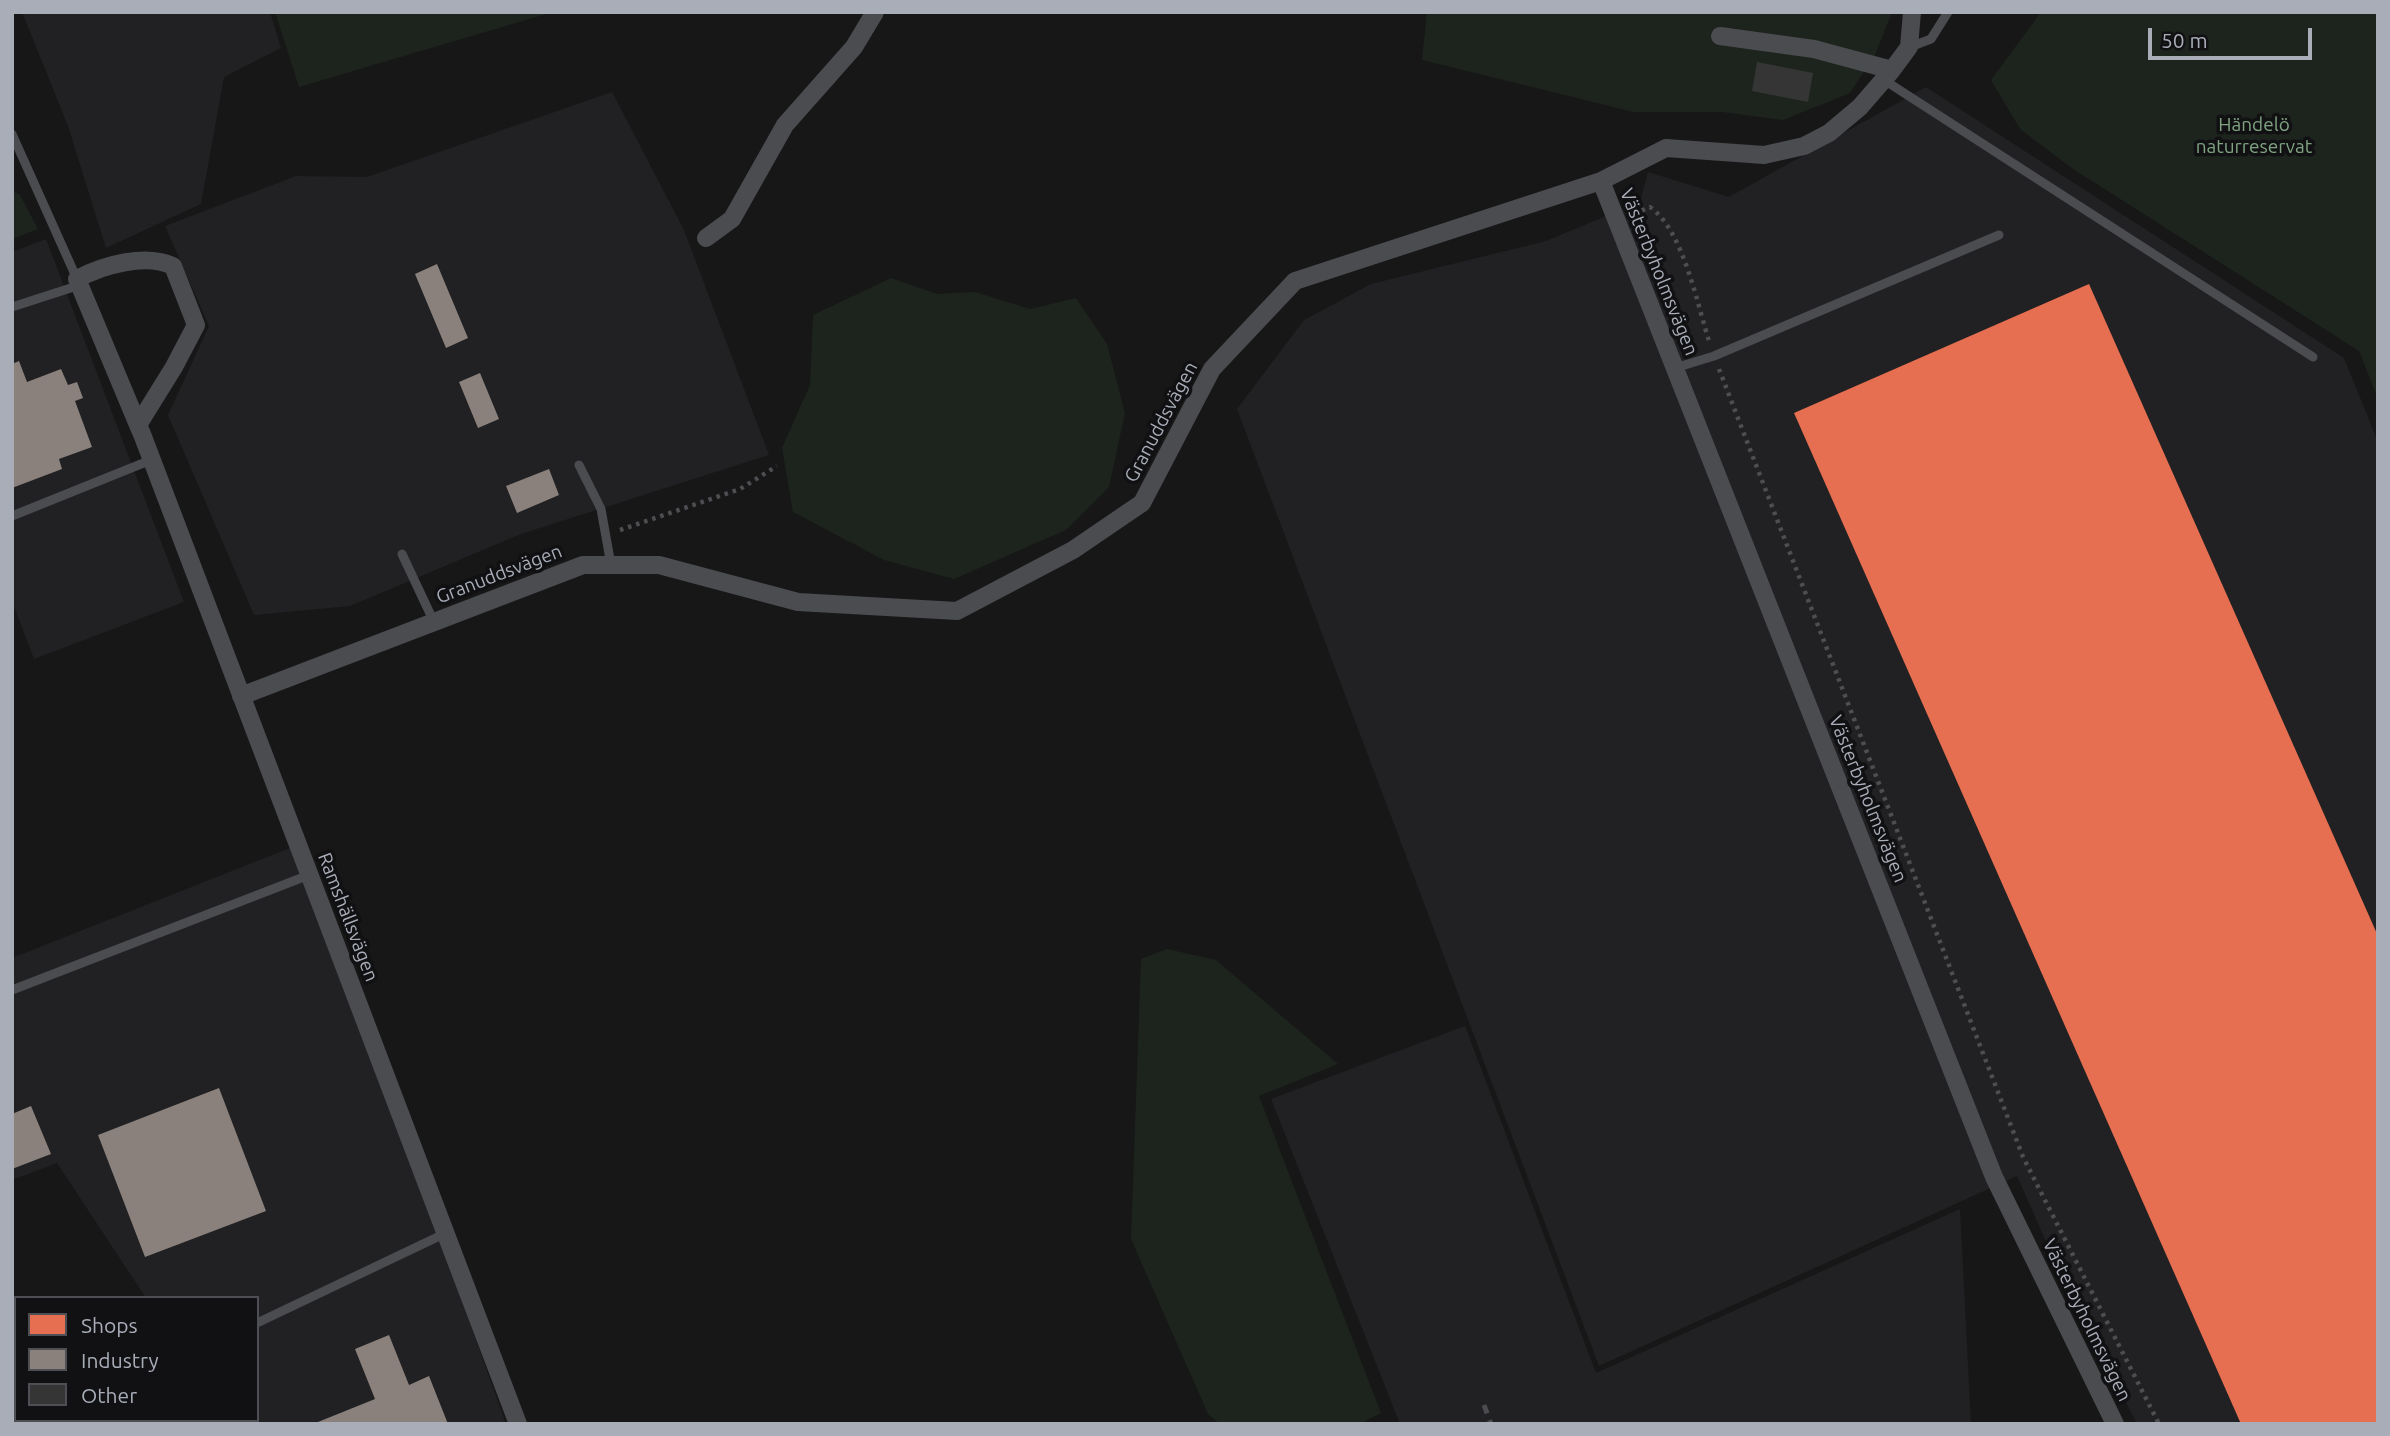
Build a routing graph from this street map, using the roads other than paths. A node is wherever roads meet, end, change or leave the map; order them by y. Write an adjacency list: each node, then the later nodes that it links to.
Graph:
1 (875, 12): 10 (street)
2 (1912, 12): 5 (street)
3 (1948, 12): 5 (lane)
4 (1720, 36): 6 (street)
5 (1909, 47): 6 (street, Granuddsvägen)
6 (1888, 75): 8 (street, Granuddsvägen); 13 (lane)
7 (12, 134): 11 (lane)
8 (1601, 181): 14 (street, Västerbyholmsvägen); 20 (street, Granuddsvägen)
9 (1999, 235): 14 (lane)
10 (706, 237)
11 (78, 282): 12 (lane); 15 (street, Ramshällsvägen); 15 (street)
12 (12, 307)
13 (2313, 358)
14 (1675, 368): 28 (street, Västerbyholmsvägen)
15 (138, 425): 16 (street, Ramshällsvägen)
16 (151, 460): 18 (lane); 22 (street, Ramshällsvägen)
17 (579, 465): 20 (lane)
18 (12, 516)
19 (402, 554): 21 (lane)
20 (611, 565): 21 (street, Granuddsvägen)
21 (434, 622): 22 (street, Granuddsvägen)
22 (241, 696): 23 (street, Ramshällsvägen)
23 (309, 875): 24 (lane); 25 (street, Ramshällsvägen)
24 (12, 990)
25 (446, 1233): 26 (lane); 27 (street, Ramshällsvägen)
26 (259, 1322)
27 (518, 1424)
28 (2115, 1424)

